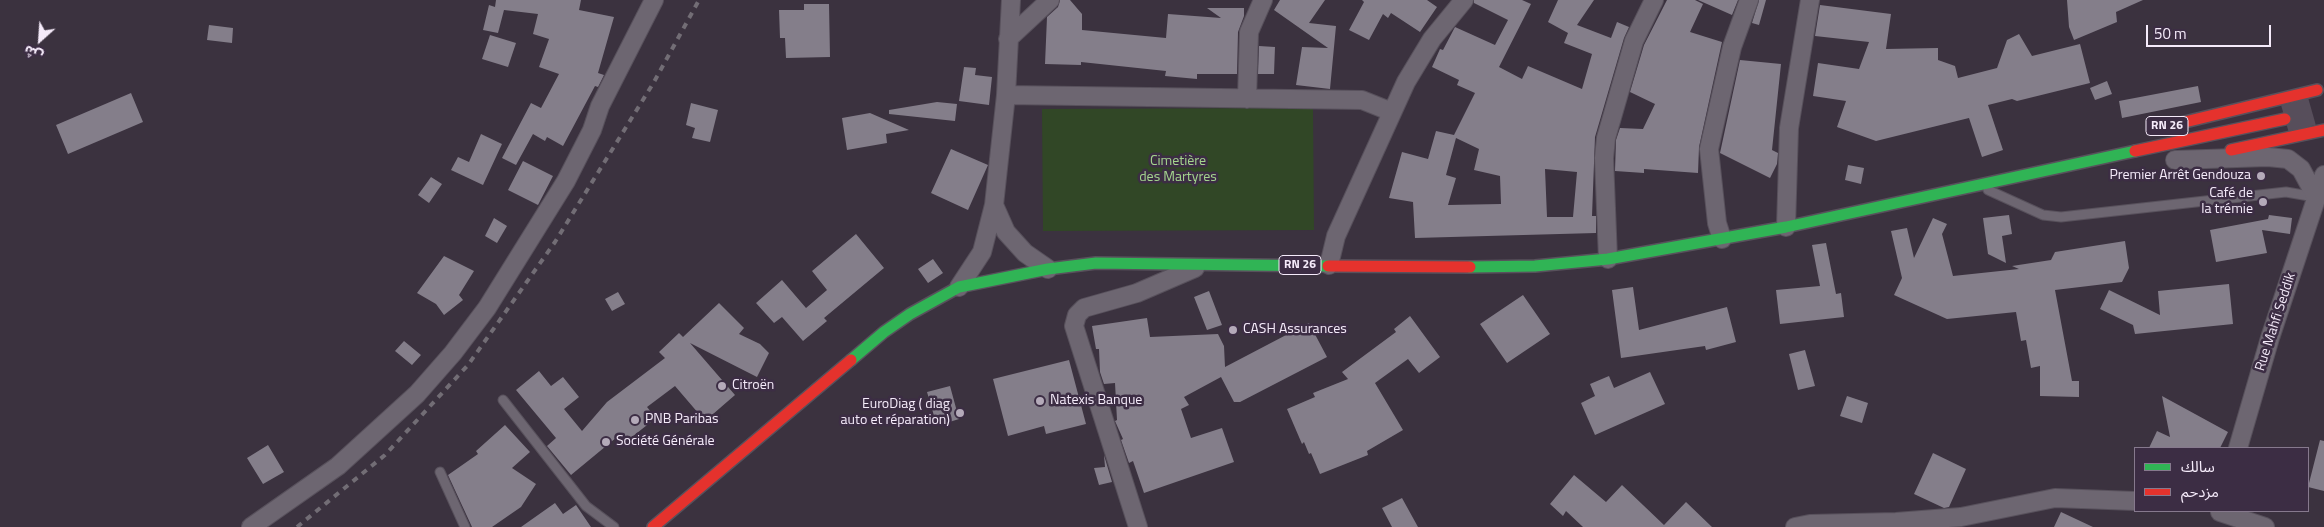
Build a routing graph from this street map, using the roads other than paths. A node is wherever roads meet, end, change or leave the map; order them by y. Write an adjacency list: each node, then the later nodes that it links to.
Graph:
1 (654, 0): 37 (street)
2 (1012, 0): 9 (street)
3 (1050, 0): 9 (street)
4 (1263, 0): 12 (street)
5 (1464, 0): 13 (street)
6 (1654, 0): 27 (street)
7 (1749, 0): 26 (street)
8 (1810, 0): 25 (street)
9 (1008, 39): 11 (street)
10 (2319, 90): 16 (main road, RN 26)
11 (1006, 95): 12 (street); 24 (street)
12 (1247, 99): 13 (street)
13 (1392, 112): 29 (street)
14 (2285, 119): 20 (main road, RN 26)
15 (2322, 127): 18 (main road)
16 (2149, 130)
17 (2048, 159): 20 (main road, RN 26)
18 (2170, 161): 23 (street)
19 (2324, 175): 23 (street, Rue Mahfi Seddik)
20 (2024, 176): 21 (main road, RN 26); 22 (main road, RN 26)
21 (2048, 182)
22 (1978, 186): 23 (lane); 25 (main road, RN 26)
23 (2316, 197): 33 (street, Rue Mahfi Seddik)
24 (994, 205): 30 (street); 31 (street)
25 (1786, 227): 26 (main road, RN 26)
26 (1722, 239): 27 (main road, RN 26)
27 (1608, 259): 29 (main road, RN 26)
28 (1205, 264): 29 (main road, RN 26); 30 (main road, RN 26); 41 (street)
29 (1329, 265)
30 (1048, 269): 31 (main road, RN 26)
31 (958, 287): 40 (main road, RN 26)
32 (503, 400): 39 (lane)
33 (2238, 447)
34 (440, 472): 38 (lane)
35 (2134, 501): 42 (street)
36 (2220, 512): 43 (street)
37 (251, 527)
38 (464, 527)
39 (614, 527)
40 (653, 527)
41 (1138, 527)
42 (1795, 527)
43 (2265, 527)

